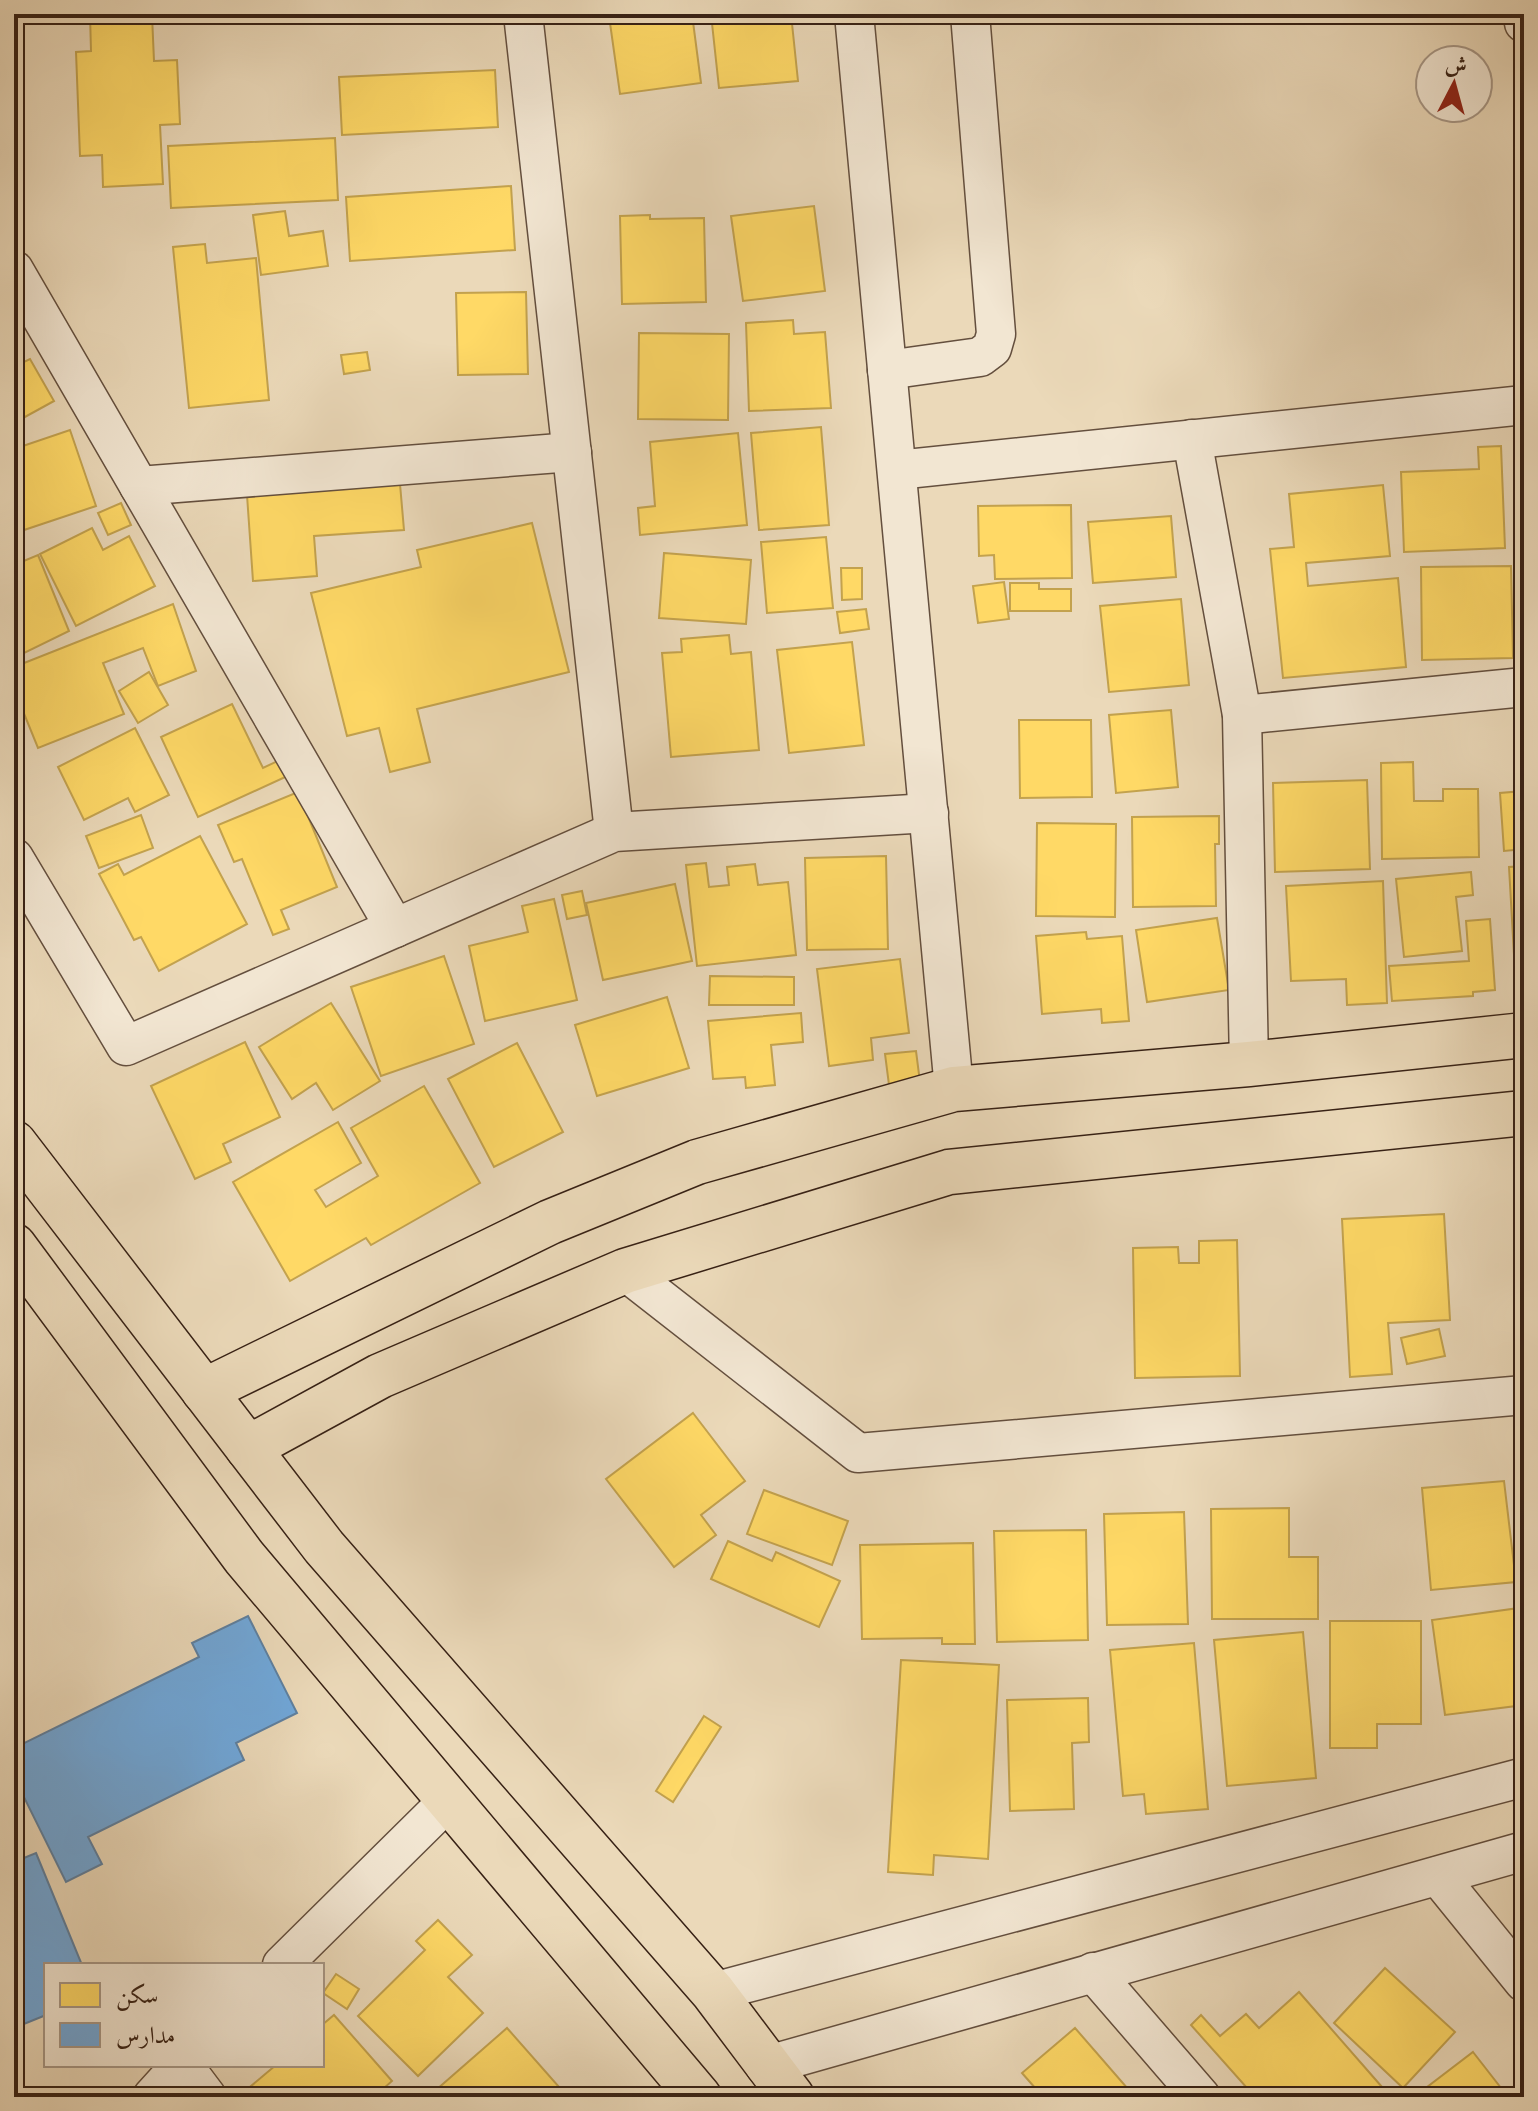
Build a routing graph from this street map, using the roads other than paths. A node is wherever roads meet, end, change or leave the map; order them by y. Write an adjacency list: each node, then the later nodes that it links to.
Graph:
1 (523, 14): 10 (street)
2 (854, 14): 7 (street)
3 (970, 14): 7 (street)
4 (1523, 14): 5 (street)
5 (1524, 23)
6 (14, 270): 12 (street)
7 (887, 370): 11 (street)
8 (1524, 405): 9 (street)
9 (1192, 439): 11 (street); 14 (street)
10 (572, 452): 12 (street); 16 (street)
11 (897, 470): 15 (street)
12 (139, 486): 18 (street)
13 (1524, 687): 14 (street)
14 (1242, 715): 20 (street)
15 (929, 813): 16 (street); 21 (street)
16 (614, 832): 18 (street)
17 (14, 858): 18 (street)
18 (395, 928)
19 (1524, 1035): 20 (main road)
20 (1249, 1064): 21 (main road)
21 (954, 1089): 26 (main road)
22 (1524, 1113): 25 (main road)
23 (14, 1143): 26 (main road)
24 (14, 1246): 30 (main road)
25 (625, 1271): 27 (street); 28 (main road)
26 (204, 1391): 28 (main road)
27 (1524, 1395)
28 (248, 1448): 36 (main road)
29 (1524, 1777): 36 (street)
30 (449, 1800): 33 (street); 42 (main road)
31 (1524, 1851): 32 (street)
32 (1438, 1876): 34 (street); 35 (street)
33 (284, 1963)
34 (1093, 1972): 39 (street); 43 (street)
35 (1524, 1982)
36 (713, 1992): 39 (main road)
37 (180, 2067): 40 (street)
38 (184, 2067): 41 (street)
39 (778, 2082)
40 (152, 2097)
41 (207, 2097)
42 (699, 2097)
43 (1201, 2097)

